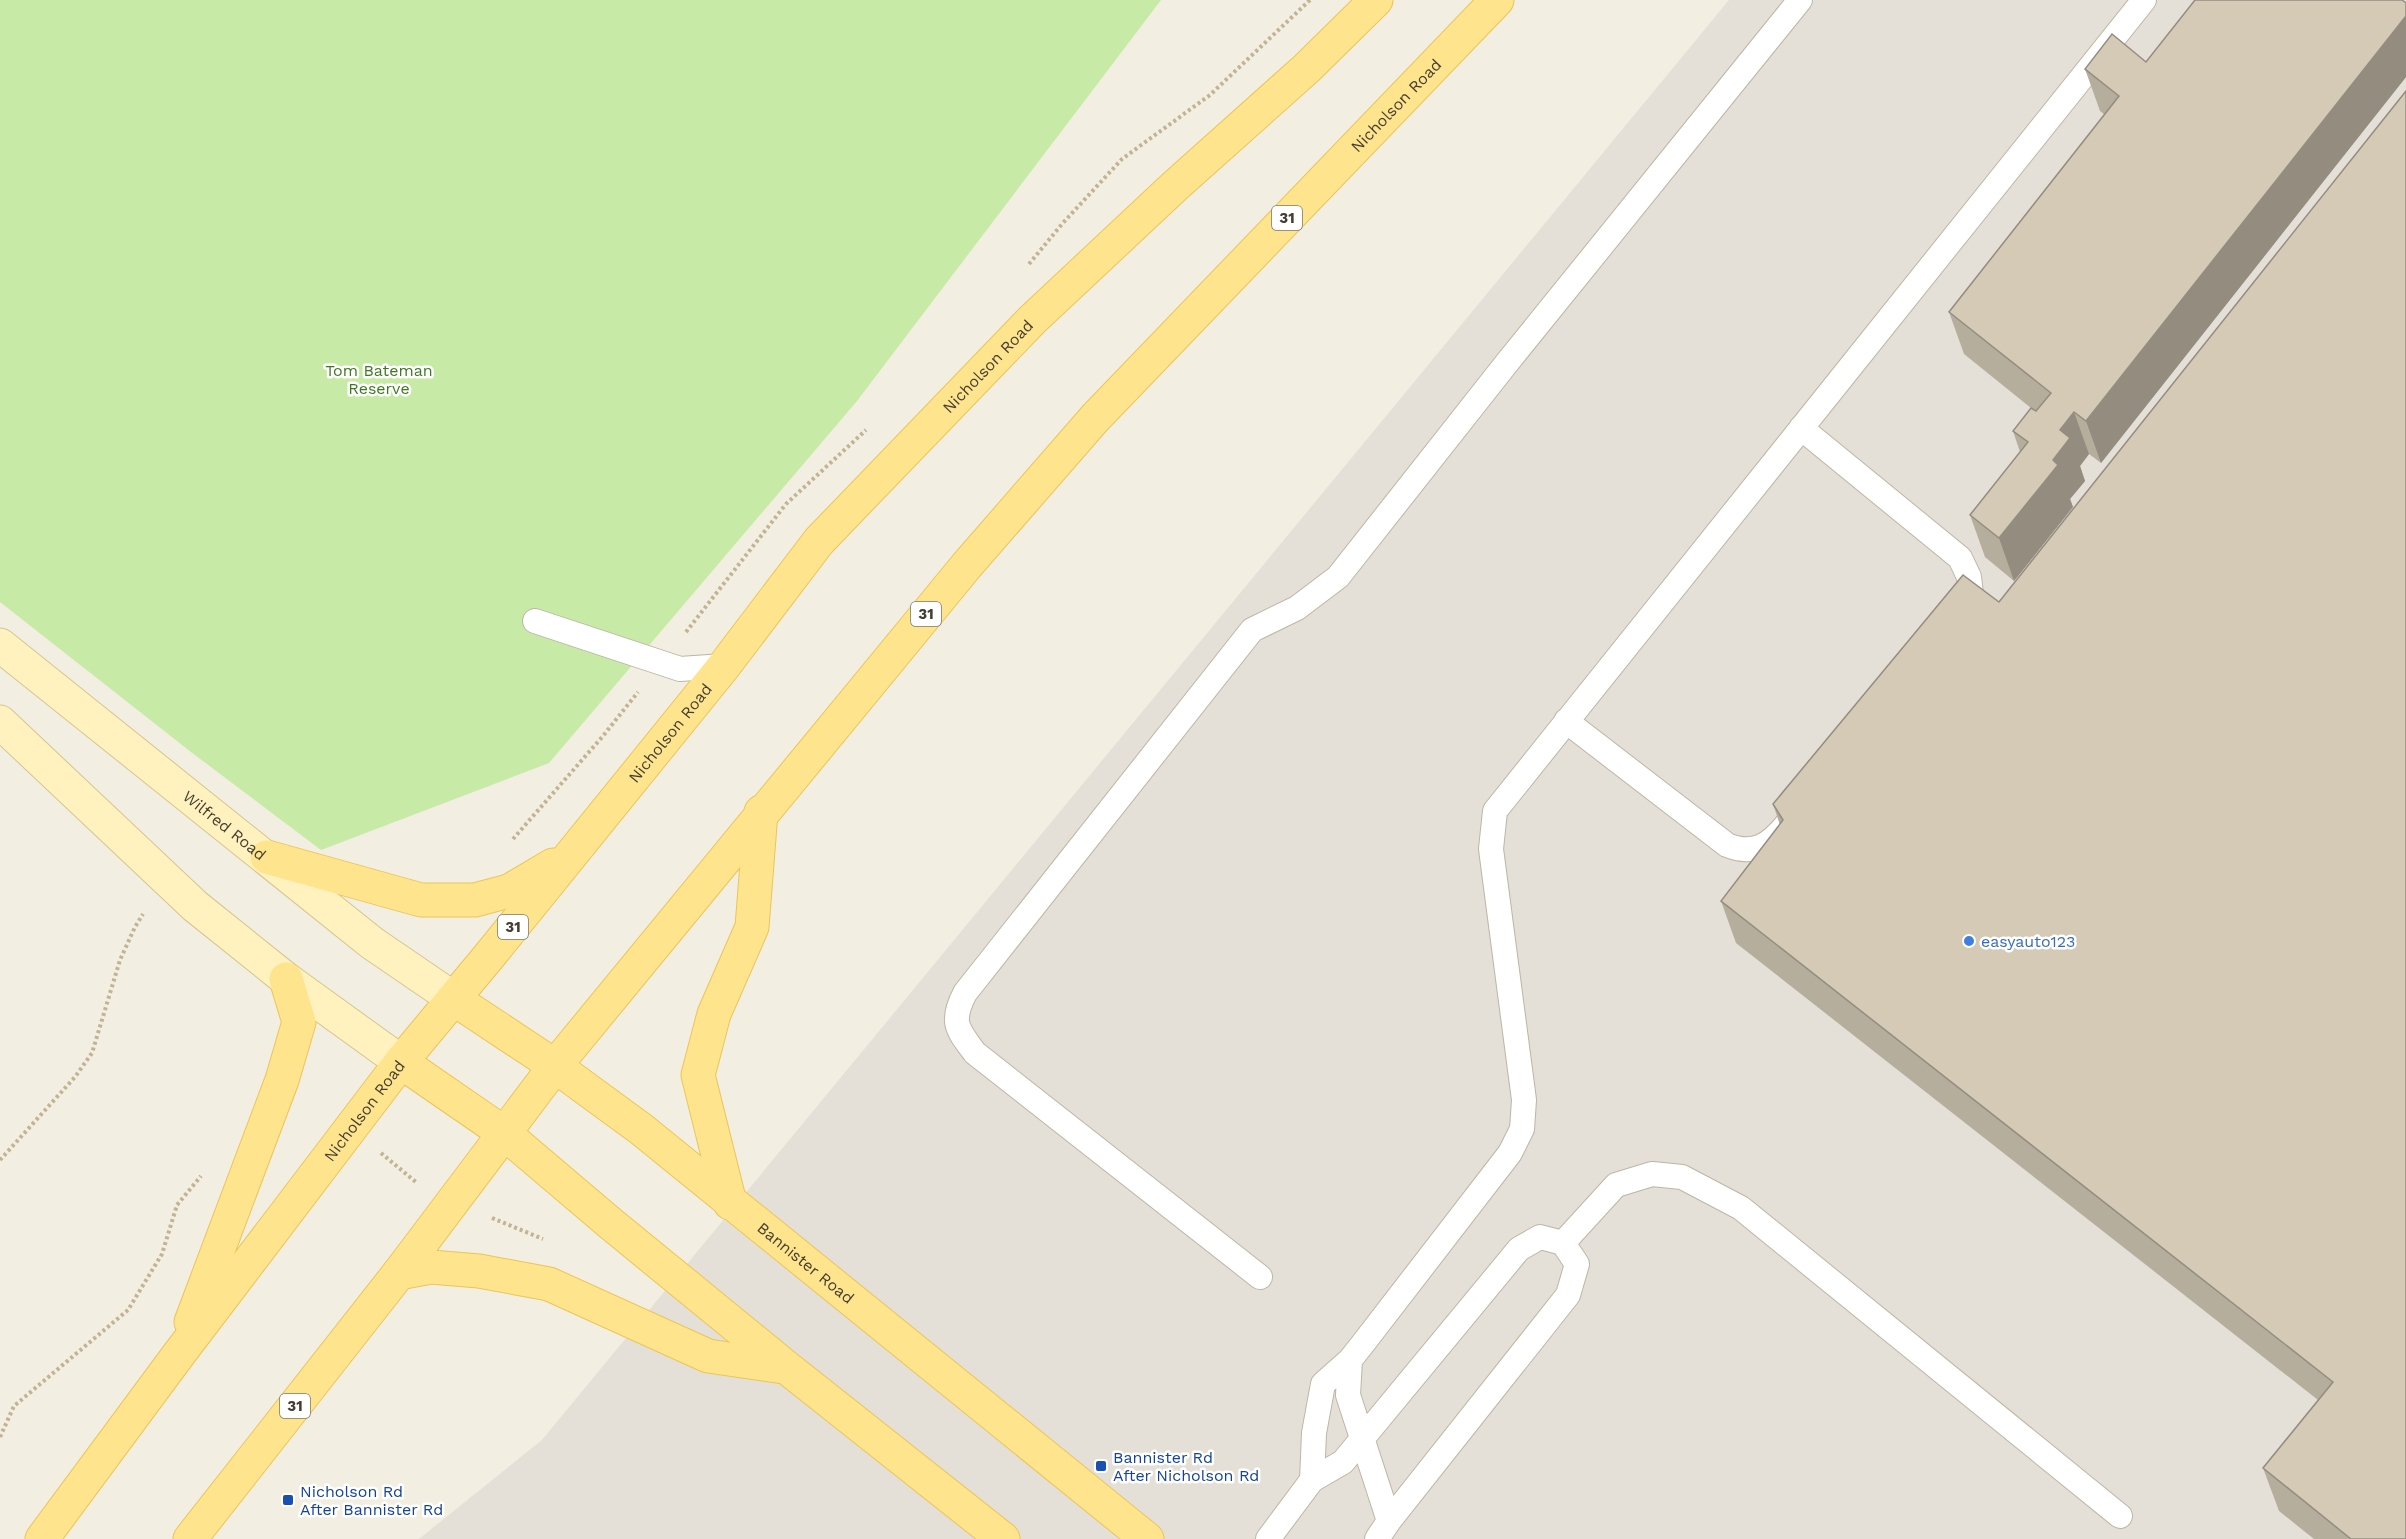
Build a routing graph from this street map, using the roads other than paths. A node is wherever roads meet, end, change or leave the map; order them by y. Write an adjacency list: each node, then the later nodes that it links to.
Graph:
1 (1376, 0): 9 (main road, Nicholson Road / 31)
2 (1497, 0): 13 (main road, Nicholson Road / 31)
3 (1800, 0): 24 (lane)
4 (2144, 0): 5 (lane)
5 (1801, 428): 7 (lane); 10 (lane)
6 (535, 621): 9 (lane)
7 (1950, 623)
8 (0, 645): 15 (main road, Wilfred Road)
9 (724, 666): 14 (main road, Nicholson Road / 31)
10 (1566, 721): 12 (lane); 26 (lane)
11 (0, 722): 16 (main road)
12 (1801, 807)
13 (761, 812): 19 (main road, Nicholson Road / 31); 21 (main road)
14 (571, 855): 15 (main road); 17 (main road, Nicholson Road / 31)
15 (267, 857): 17 (main road, Wilfred Road)
16 (286, 979): 18 (main road); 25 (main road)
17 (454, 999): 18 (main road, Nicholson Road / 31); 19 (main road, Bannister Road)
18 (401, 1062): 20 (main road); 25 (main road, Nicholson Road / 31)
19 (555, 1066): 20 (main road, Nicholson Road / 31); 21 (main road, Bannister Road)
20 (504, 1132): 23 (main road, Nicholson Road / 31); 27 (main road)
21 (730, 1203): 35 (main road, Bannister Road)
22 (1563, 1243): 28 (lane); 30 (lane); 31 (lane)
23 (399, 1273): 27 (main road); 33 (main road, Nicholson Road / 31)
24 (1260, 1277)
25 (179, 1354): 32 (main road, Nicholson Road / 31)
26 (1350, 1360): 28 (lane); 29 (lane)
27 (786, 1367): 34 (main road)
28 (1361, 1438): 29 (lane); 31 (lane)
29 (1312, 1480): 36 (lane)
30 (2120, 1516)
31 (1383, 1530)
32 (42, 1539)
33 (190, 1539)
34 (1003, 1539)
35 (1147, 1539)
36 (1268, 1539)

